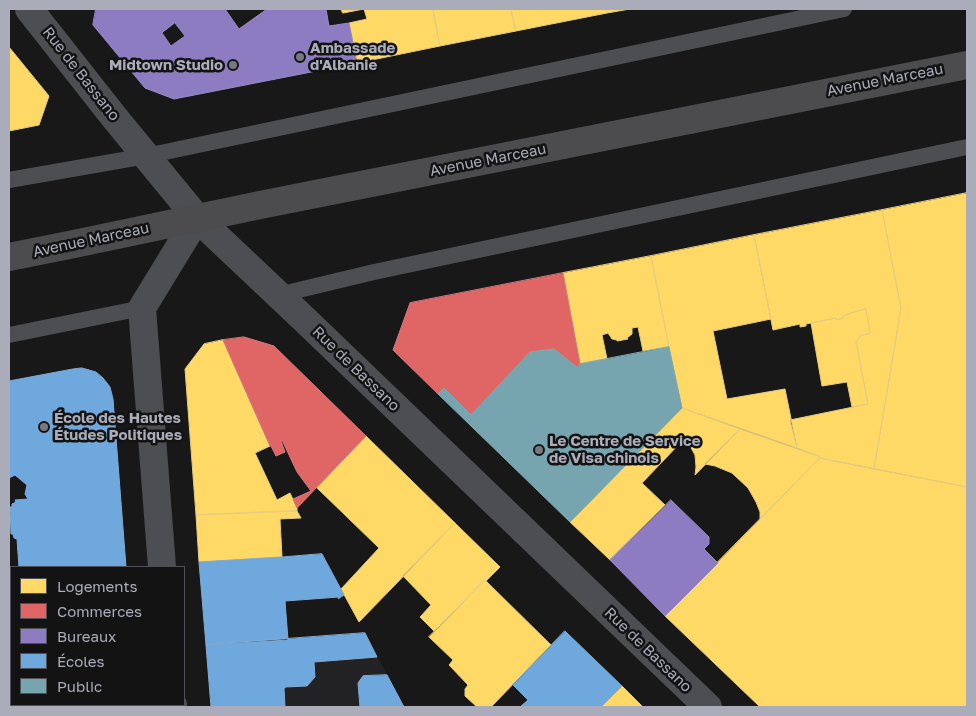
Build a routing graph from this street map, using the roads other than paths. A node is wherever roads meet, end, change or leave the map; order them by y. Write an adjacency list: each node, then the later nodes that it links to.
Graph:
1 (844, 9): 5 (lane)
2 (36, 11): 5 (street, Rue de Bassano)
3 (967, 64): 7 (main road, Avenue Marceau)
4 (967, 147): 9 (lane)
5 (146, 156): 6 (lane); 7 (street, Rue de Bassano)
6 (9, 180)
7 (197, 218): 8 (main road, Avenue Marceau); 9 (street, Rue de Bassano); 10 (street)
8 (9, 257)
9 (278, 295): 13 (street, Rue de Bassano)
10 (142, 308): 11 (lane); 12 (street)
11 (9, 335)
12 (162, 566)
13 (708, 707)

